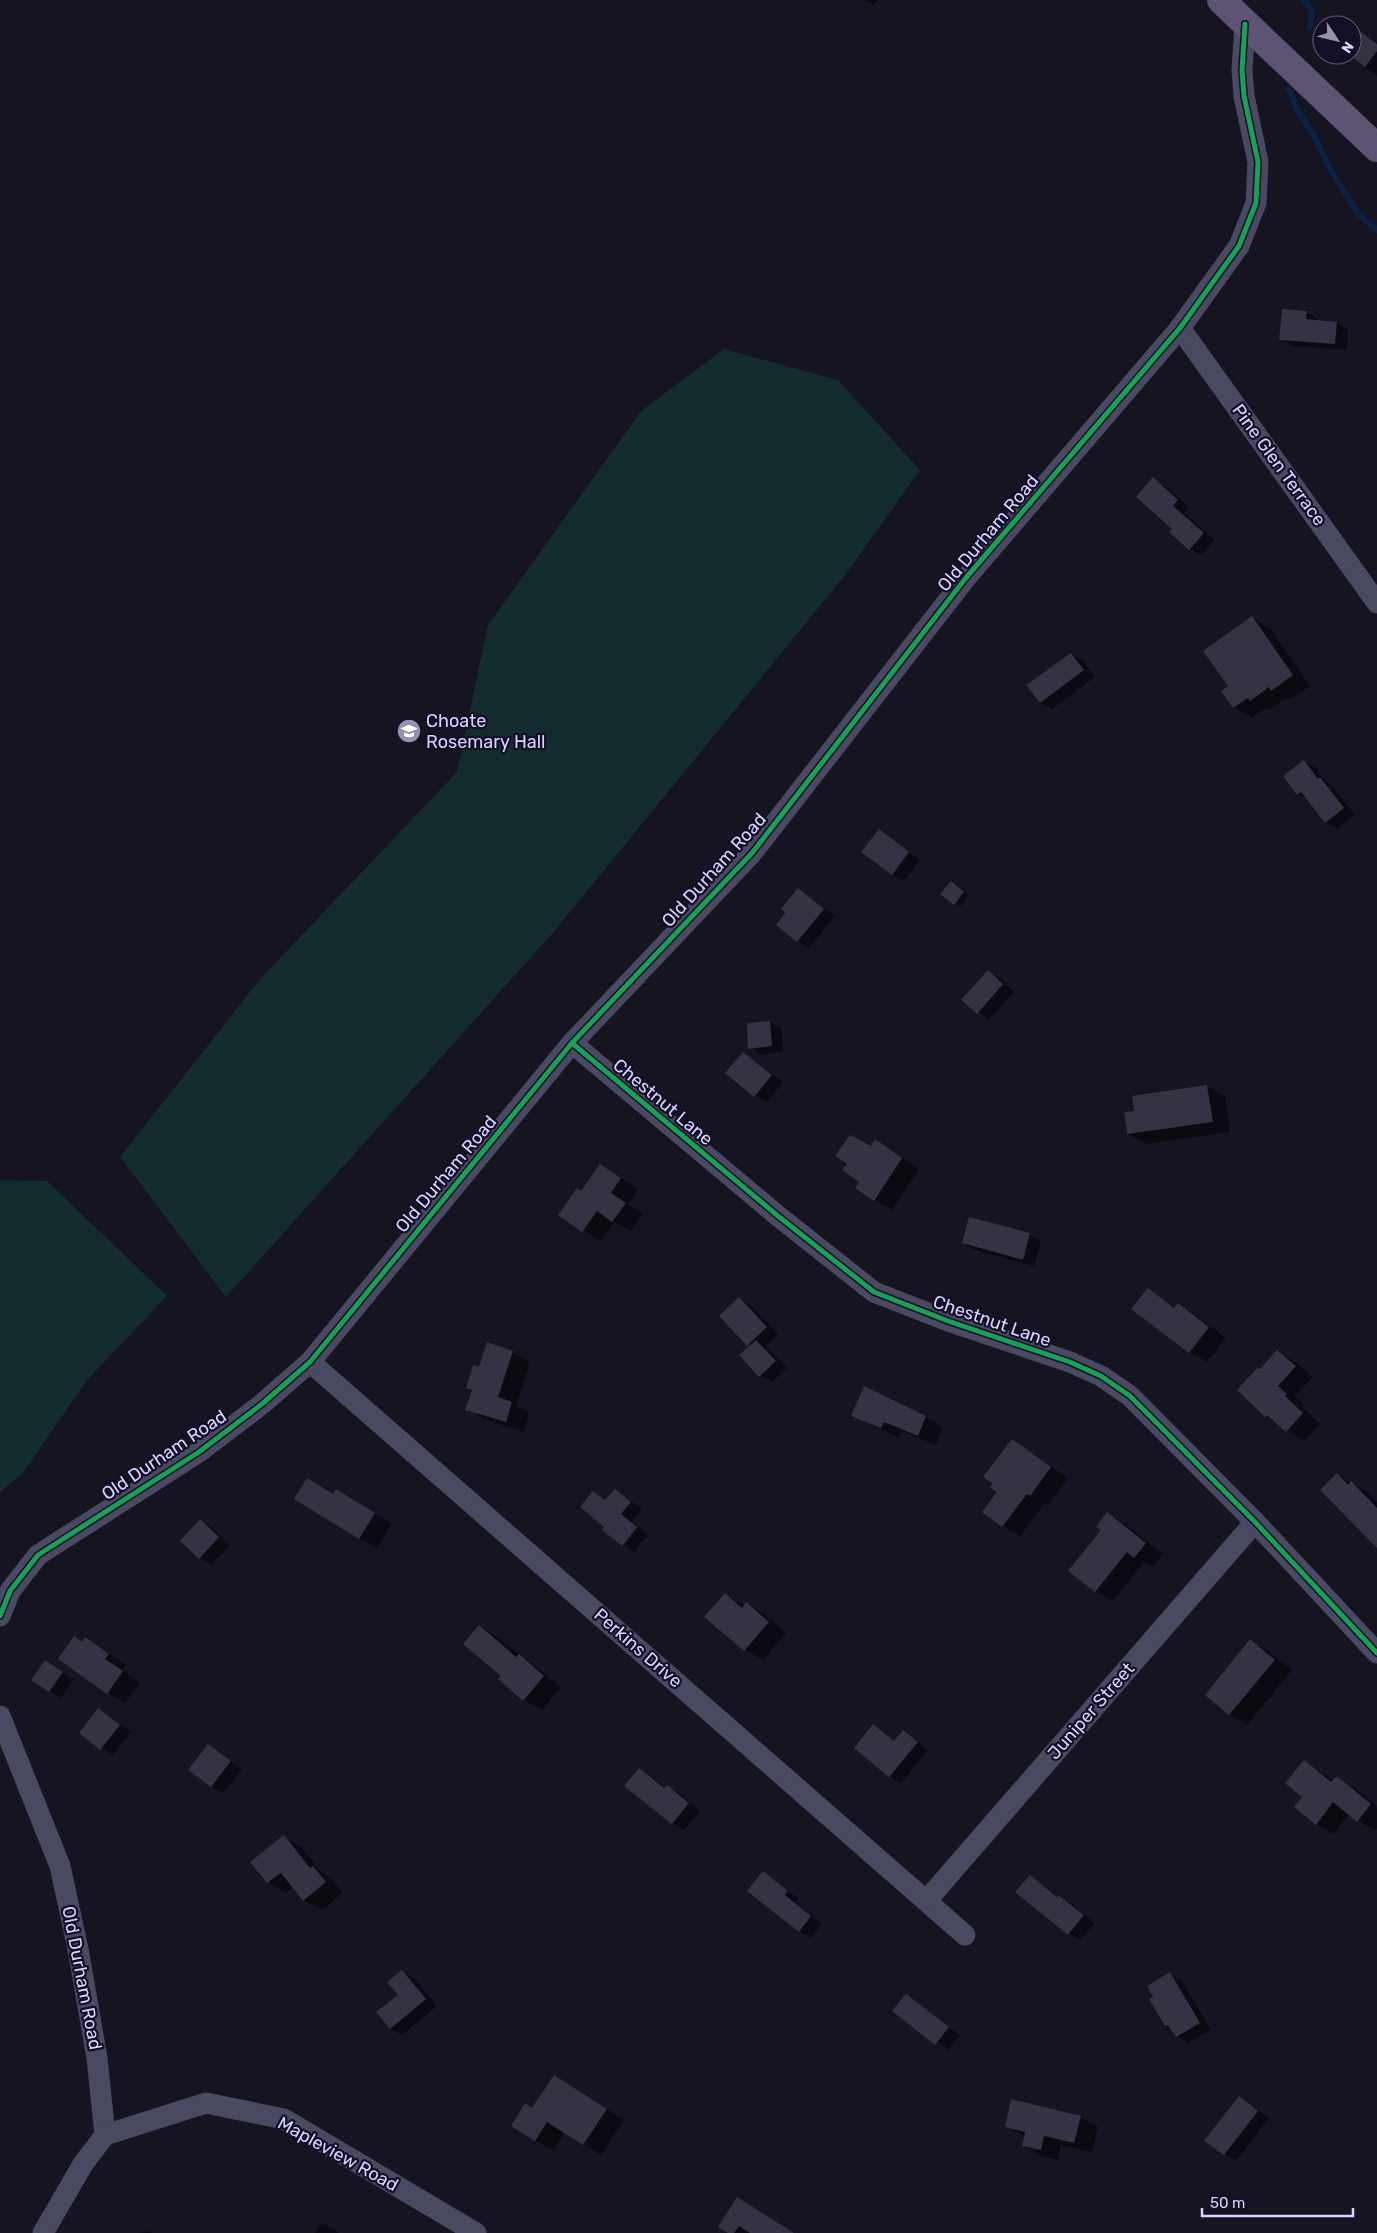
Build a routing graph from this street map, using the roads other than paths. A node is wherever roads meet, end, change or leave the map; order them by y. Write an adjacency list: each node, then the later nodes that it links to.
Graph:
1 (1221, 0): 2 (main road)
2 (1245, 24): 3 (main road); 4 (street, Old Durham Road)
3 (1377, 148)
4 (1180, 328): 5 (street, Pine Glen Terrace); 6 (street, Old Durham Road)
5 (1377, 602)
6 (572, 1043): 7 (street, Old Durham Road); 8 (street, Chestnut Lane)
7 (310, 1362): 9 (street, Old Durham Road); 12 (street, Perkins Drive)
8 (1255, 1522): 10 (street, Chestnut Lane); 12 (street, Juniper Street)
9 (0, 1616)
10 (1377, 1653)
11 (0, 1716): 14 (street, Old Durham Road)
12 (927, 1900): 13 (street, Perkins Drive)
13 (965, 1935)
14 (105, 2135): 15 (street); 16 (street, Mapleview Road)
15 (43, 2233)
16 (476, 2233)

